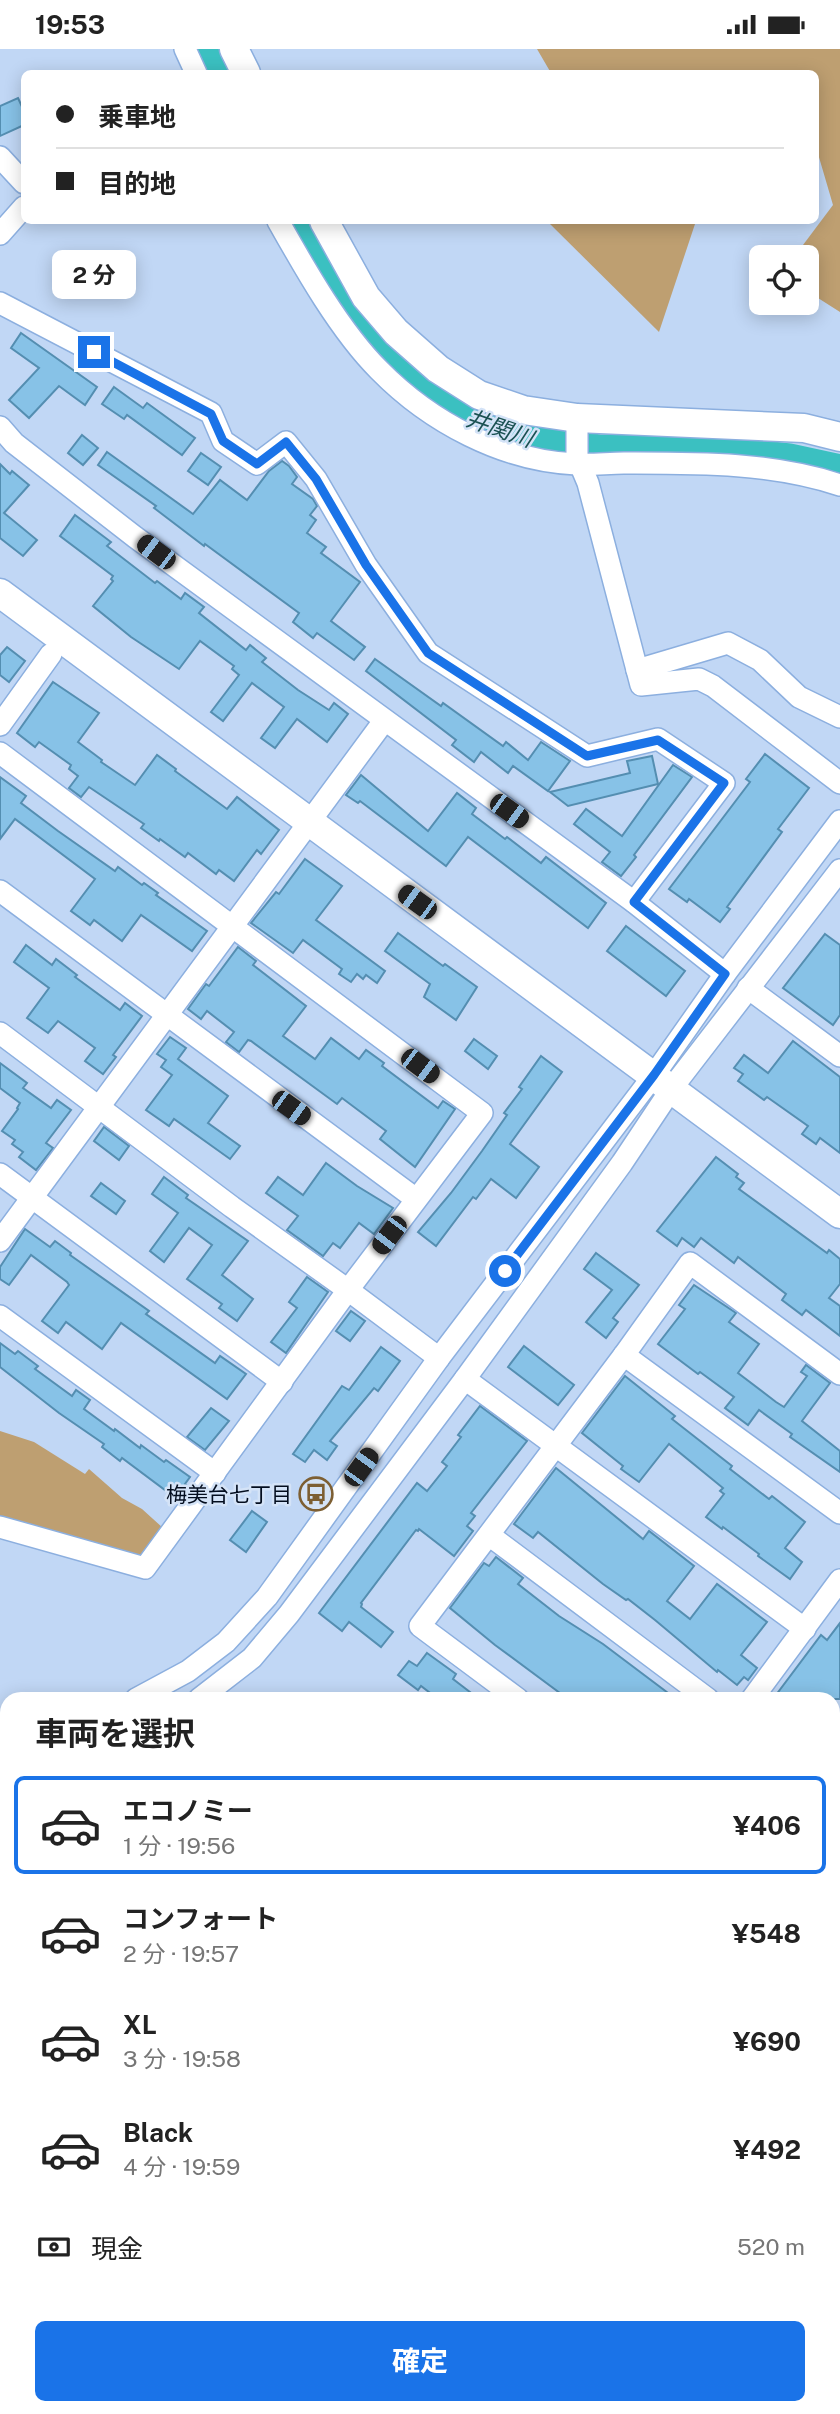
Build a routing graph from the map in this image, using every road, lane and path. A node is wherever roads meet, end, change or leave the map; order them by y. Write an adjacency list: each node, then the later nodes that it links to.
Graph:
1 (184, 49): 2 (street)
2 (195, 70)
3 (0, 157): 4 (street)
4 (21, 180)
5 (21, 210): 8 (street)
6 (280, 224): 12 (street)
7 (326, 224): 12 (street)
8 (0, 234)
9 (0, 303): 26 (street)
10 (0, 427): 18 (street)
11 (840, 437): 12 (street)
12 (577, 444): 13 (street); 16 (street)
13 (840, 485)
14 (0, 593): 23 (street)
15 (51, 653): 19 (street)
16 (636, 670): 17 (street); 21 (street)
17 (840, 717)
18 (384, 721): 23 (street); 26 (street)
19 (0, 725)
20 (0, 753): 27 (street)
21 (840, 783)
22 (840, 821): 28 (street)
23 (309, 824): 27 (street); 33 (street)
24 (840, 870): 29 (street)
25 (0, 891): 30 (street)
26 (634, 902): 28 (street)
27 (234, 926): 30 (street); 37 (street)
28 (725, 974): 33 (street)
29 (748, 988): 32 (street); 33 (street)
30 (167, 1016): 34 (street); 37 (street)
31 (0, 1033): 34 (street)
32 (840, 1056)
33 (663, 1081): 38 (street); 43 (street); 45 (street)
34 (100, 1107): 36 (street); 40 (street)
35 (0, 1174): 36 (street)
36 (32, 1198): 39 (street); 46 (street)
37 (416, 1199): 40 (street)
38 (840, 1214)
39 (0, 1241)
40 (348, 1290): 43 (street); 46 (street)
41 (0, 1316): 48 (street)
42 (624, 1355): 44 (street); 47 (street); 49 (street)
43 (439, 1358): 54 (street)
44 (840, 1374)
45 (465, 1379): 47 (street); 55 (street)
46 (282, 1382): 48 (street)
47 (555, 1444): 51 (street); 53 (street)
48 (215, 1473): 50 (street)
49 (840, 1513)
50 (0, 1527)
51 (489, 1535): 56 (street); 57 (street)
52 (840, 1580): 53 (street)
53 (805, 1629): 58 (street)
54 (149, 1692)
55 (208, 1692)
56 (509, 1692)
57 (699, 1692)
58 (757, 1692)

